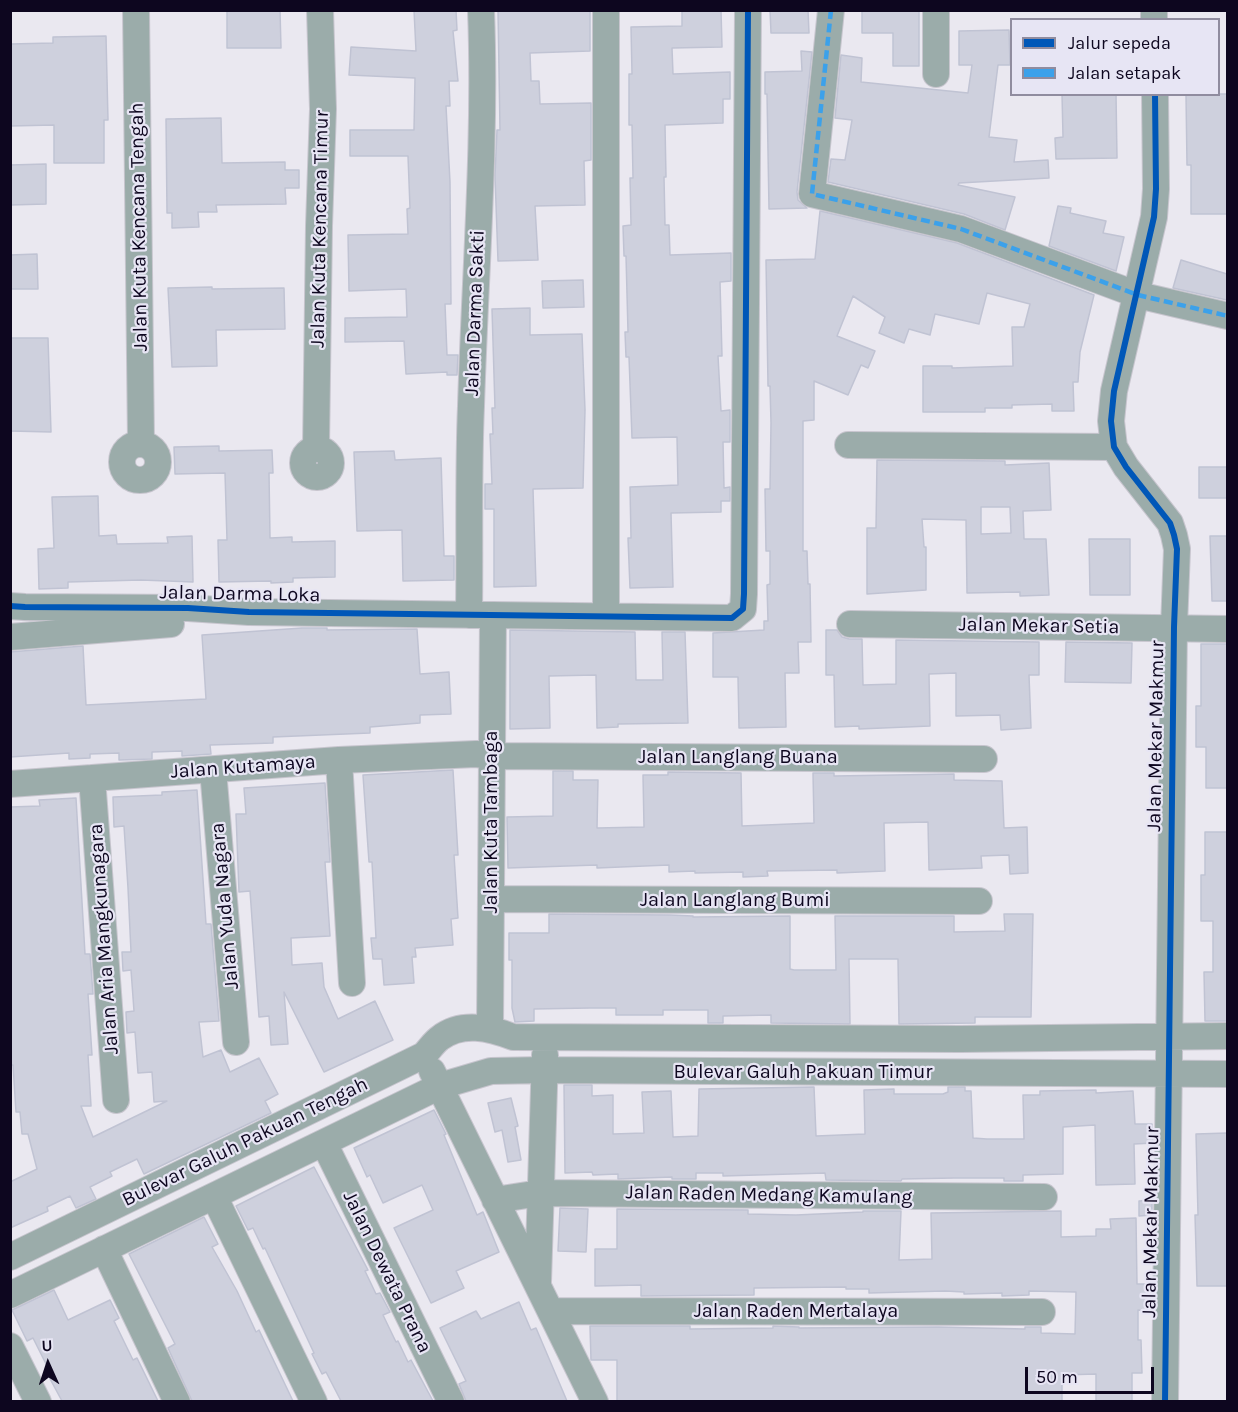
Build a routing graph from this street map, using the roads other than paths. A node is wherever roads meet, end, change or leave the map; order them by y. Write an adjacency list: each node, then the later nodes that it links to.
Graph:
1 (136, 10): 12 (street, Jalan Kuta Kencana Tengah)
2 (320, 10): 15 (street, Jalan Kuta Kencana Timur)
3 (481, 10): 18 (street, Jalan Darma Sakti)
4 (606, 10): 19 (street)
5 (748, 10): 19 (street, Jalan Darma Loka)
6 (831, 10): 10 (street)
7 (936, 10): 8 (street)
8 (936, 74)
9 (1155, 96): 10 (street, Jalan Mekar Makmur)
10 (1138, 295): 11 (street); 14 (street, Jalan Mekar Makmur)
11 (1227, 316)
12 (141, 443)
13 (848, 445): 14 (street)
14 (1114, 447): 21 (street, Jalan Mekar Makmur)
15 (316, 448)
16 (10, 606): 17 (street, Jalan Darma Loka)
17 (249, 612): 18 (street, Jalan Darma Loka); 23 (street, Jalan Darma Loka)
18 (480, 615): 19 (street, Jalan Darma Loka); 24 (street, Jalan Kuta Tambaga)
19 (606, 616)
20 (850, 624): 21 (street, Jalan Mekar Setia)
21 (1174, 627): 22 (street, Jalan Mekar Setia); 36 (street, Jalan Mekar Makmur)
22 (1227, 629)
23 (10, 637)
24 (484, 755): 25 (street, Jalan Langlang Buana); 26 (street, Jalan Kutamaya); 30 (street, Jalan Kuta Tambaga); 33 (street, Jalan Kuta Tambaga)
25 (984, 759)
26 (339, 760): 27 (street, Jalan Kutamaya); 32 (street)
27 (213, 770): 28 (street, Jalan Kutamaya); 38 (street, Jalan Yuda Nagara)
28 (92, 778): 29 (street, Jalan Kutamaya); 45 (street, Jalan Aria Mangkunagara)
29 (10, 784)
30 (491, 899): 31 (street, Jalan Langlang Bumi); 33 (street, Jalan Kuta Tambaga)
31 (979, 901)
32 (352, 983)
33 (483, 1028): 34 (street, Bulevar Galuh Pakuan Timur); 39 (street, Bulevar Galuh Pakuan Tengah)
34 (546, 1036): 37 (street, Bulevar Galuh Pakuan Timur); 40 (street)
35 (1227, 1036): 36 (street)
36 (1169, 1037): 37 (street, Bulevar Galuh Pakuan Timur); 42 (street, Jalan Mekar Makmur)
37 (961, 1039): 41 (street)
38 (236, 1042)
39 (424, 1055): 44 (street); 47 (street, Bulevar Galuh Pakuan Tengah)
40 (544, 1070): 41 (street, Bulevar Galuh Pakuan Timur); 44 (street, Bulevar Galuh Pakuan Timur); 48 (street)
41 (961, 1073): 42 (street, Bulevar Galuh Pakuan Timur)
42 (1168, 1073): 43 (street, Bulevar Galuh Pakuan Timur); 65 (street, Jalan Mekar Makmur)
43 (1227, 1074)
44 (440, 1086): 46 (street, Bulevar Galuh Pakuan Tengah); 51 (street)
45 (116, 1100)
46 (324, 1143): 49 (street, Bulevar Galuh Pakuan Tengah); 63 (street, Jalan Dewata Prana)
47 (143, 1192): 52 (street); 54 (street, Bulevar Galuh Pakuan Tengah)
48 (540, 1193): 50 (street, Jalan Raden Medang Kamulang); 51 (street, Jalan Raden Medang Kamulang); 55 (street)
49 (214, 1196): 52 (street, Bulevar Galuh Pakuan Tengah); 62 (street)
50 (1044, 1197)
51 (495, 1200): 55 (street)
52 (158, 1223): 53 (street, Bulevar Galuh Pakuan Tengah)
53 (104, 1249): 56 (street, Bulevar Galuh Pakuan Tengah); 61 (street)
54 (10, 1257)
55 (538, 1285): 57 (street)
56 (10, 1295)
57 (550, 1311): 58 (street, Jalan Raden Mertalaya); 64 (street)
58 (1042, 1312)
59 (10, 1346): 60 (street)
60 (38, 1401)
61 (177, 1401)
62 (314, 1401)
63 (451, 1401)
64 (596, 1401)
65 (1166, 1401)

